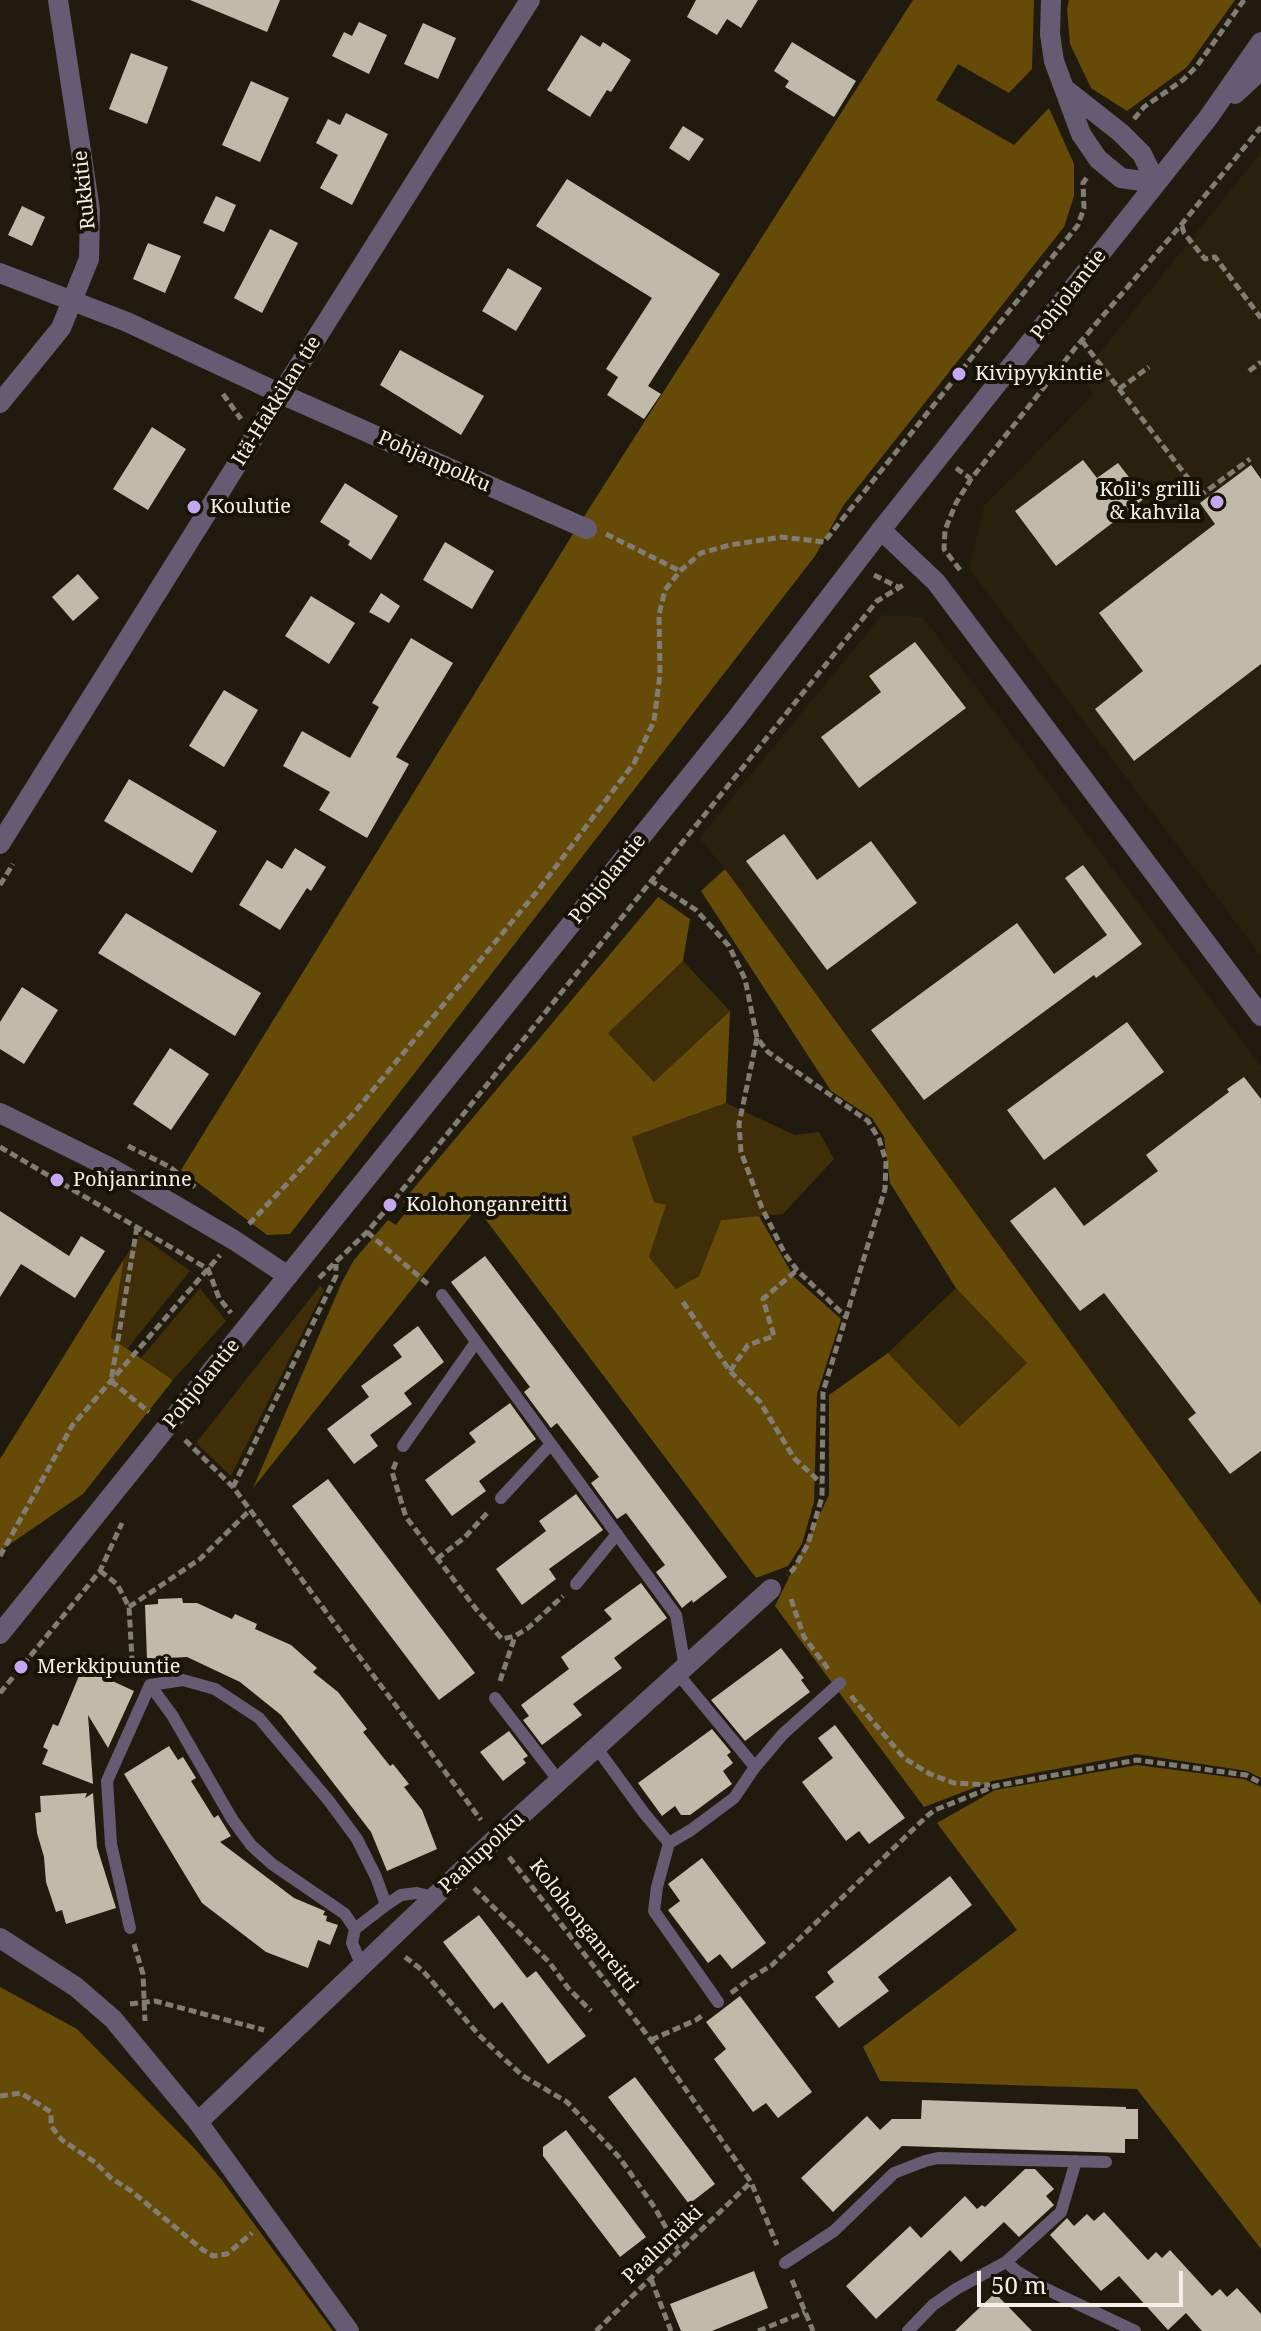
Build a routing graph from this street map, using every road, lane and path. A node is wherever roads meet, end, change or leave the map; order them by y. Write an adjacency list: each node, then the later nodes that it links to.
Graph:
1 (58, 0): 15 (street, Rukkitie)
2 (530, 0): 22 (street, Itä-Hakkilan tie)
3 (1051, 0): 7 (street)
4 (1244, 0): 8 (path)
5 (1261, 42): 9 (street, Pohjolantie)
6 (1261, 70): 9 (street, Pohjolantie)
7 (1064, 88): 12 (street); 12 (street)
8 (1144, 107)
9 (1208, 118): 12 (street, Pohjolantie)
10 (1261, 127): 13 (path)
11 (1083, 183): 28 (path)
12 (1156, 183): 26 (street, Pohjolantie)
13 (1181, 225): 16 (path); 17 (path)
14 (0, 273): 15 (street)
15 (71, 302): 22 (street); 23 (street, Rukkitie)
16 (1261, 317)
17 (1082, 341): 21 (path); 27 (path)
18 (1261, 362): 20 (path)
19 (1149, 367): 21 (path)
20 (1249, 371)
21 (1119, 389): 24 (path)
22 (281, 394): 25 (street, Pohjanpolku); 30 (street, Itä-Hakkilan tie)
23 (0, 403)
24 (1250, 459)
25 (587, 529): 28 (path)
26 (881, 530): 32 (street); 42 (street, Pohjolantie)
27 (944, 549)
28 (680, 571): 36 (path)
29 (900, 588): 31 (path)
30 (0, 844)
31 (650, 880): 33 (path); 38 (path)
32 (1261, 1016)
33 (757, 1038): 41 (path); 47 (path)
34 (0, 1113): 42 (street)
35 (0, 1147): 37 (path)
36 (246, 1226)
37 (137, 1227): 40 (path); 50 (path)
38 (367, 1232): 39 (path); 44 (path)
39 (336, 1264): 43 (path); 55 (path, Kolohonganreitti)
40 (208, 1269): 46 (path); 50 (path)
41 (797, 1270): 47 (path); 49 (path)
42 (288, 1276): 64 (street, Pohjolantie, bridge)
43 (315, 1282)
44 (442, 1295): 48 (lane)
45 (683, 1302): 49 (path)
46 (232, 1315)
47 (846, 1317): 53 (path)
48 (476, 1342): 51 (lane); 52 (lane)
49 (730, 1371): 53 (path)
50 (111, 1381): 58 (path)
51 (551, 1444): 54 (lane); 57 (lane)
52 (403, 1446): 59 (path)
53 (821, 1484): 61 (path)
54 (501, 1498): 59 (path)
55 (250, 1510): 63 (path); 76 (path, Kolohonganreitti)
56 (125, 1516): 60 (path)
57 (617, 1534): 62 (lane); 66 (lane)
58 (0, 1556)
59 (437, 1559): 65 (path)
60 (100, 1571): 63 (path); 69 (path)
61 (778, 1583): 66 (street, Paalupolku); 67 (path)
62 (576, 1584): 65 (path)
63 (129, 1607): 68 (path)
64 (0, 1634)
65 (515, 1636): 70 (path)
66 (681, 1670): 71 (street, Paalupolku); 72 (lane)
67 (840, 1683): 72 (lane); 75 (path)
68 (150, 1685): 80 (lane); 81 (lane); 82 (lane)
69 (0, 1693)
70 (495, 1698): 73 (lane)
71 (596, 1747): 73 (street, Paalupolku); 77 (lane)
72 (755, 1767): 77 (lane)
73 (559, 1781): 76 (street, Paalupolku)
74 (1261, 1783): 75 (path)
75 (995, 1786): 87 (path)
76 (495, 1839): 78 (street, Paalupolku); 92 (path, Kolohonganreitti)
77 (669, 1843): 87 (lane)
78 (457, 1875): 79 (street, Paalupolku); 89 (path)
79 (434, 1897): 80 (lane); 84 (street, Paalupolku)
80 (386, 1905): 82 (lane)
81 (130, 1928): 86 (path)
82 (355, 1929): 85 (lane)
83 (0, 1938): 94 (street)
84 (384, 1946): 85 (street, Paalupolku); 99 (path)
85 (362, 1966): 91 (street, Paalupolku)
86 (145, 2002): 88 (path); 90 (path); 91 (path)
87 (718, 2002): 92 (path)
88 (129, 2004)
89 (591, 2011)
90 (145, 2025)
91 (295, 2030): 94 (street, Paalupolku)
92 (651, 2040): 97 (path, Kolohonganreitti)
93 (0, 2096): 98 (path)
94 (198, 2122): 98 (street)
95 (1076, 2161): 96 (lane); 100 (lane); 101 (lane)
96 (1106, 2162)
97 (751, 2182): 99 (path, Paalumäki); 101 (path, Kolohonganreitti)
98 (268, 2219): 104 (street)
99 (679, 2251): 102 (path, Paalumäki)
100 (1006, 2262): 109 (lane); 110 (lane)
101 (785, 2263): 103 (path, Kolohonganreitti)
102 (651, 2279): 105 (path, Paalumäki); 106 (path)
103 (805, 2312): 107 (path); 108 (path, Kolohonganreitti)
104 (349, 2331)
105 (596, 2331)
106 (671, 2331)
107 (758, 2331)
108 (813, 2331)
109 (908, 2331)
110 (1135, 2331)

